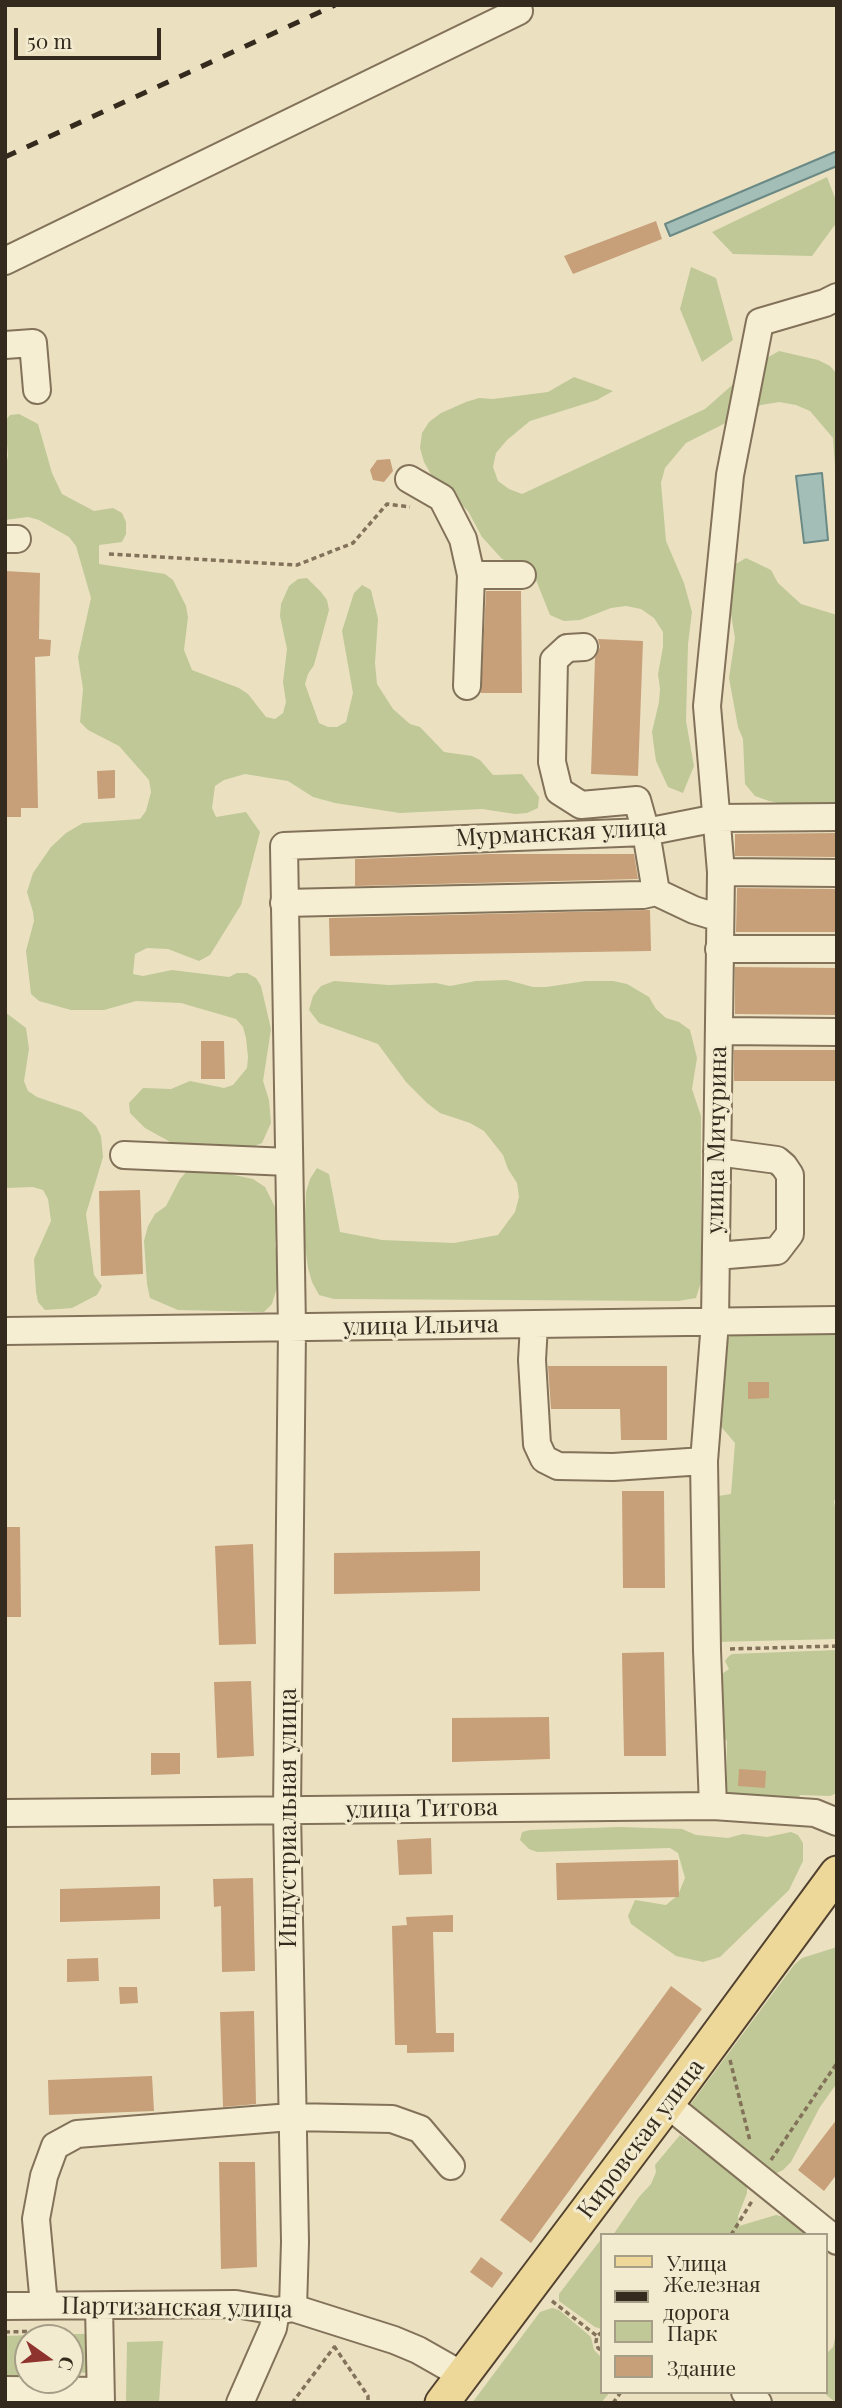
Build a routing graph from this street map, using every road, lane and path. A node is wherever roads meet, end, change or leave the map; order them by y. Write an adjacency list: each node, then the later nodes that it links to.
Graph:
1 (517, 5): 2 (street)
2 (5, 261)
3 (837, 297): 14 (street, улица Мичурина)
4 (5, 345): 5 (street)
5 (37, 390)
6 (409, 479): 7 (street)
7 (442, 498): 8 (path); 9 (street)
8 (109, 554)
9 (471, 575): 10 (street); 12 (street)
10 (522, 575)
11 (584, 647): 15 (street)
12 (467, 686)
13 (837, 817): 14 (street, Мурманская улица)
14 (717, 818): 15 (street, Мурманская улица); 17 (street, улица Мичурина)
15 (646, 832): 16 (street, Мурманская улица); 19 (street)
16 (284, 846): 20 (street, Индустриальная улица)
17 (721, 872): 18 (street); 21 (street, улица Мичурина)
18 (837, 873)
19 (656, 892): 20 (street); 21 (street)
20 (284, 903): 28 (street, Индустриальная улица)
21 (720, 918): 22 (street, улица Мичурина)
22 (719, 949): 23 (street); 24 (street, улица Мичурина)
23 (837, 950)
24 (719, 1031): 25 (street); 26 (street, улица Мичурина)
25 (837, 1032)
26 (717, 1152): 29 (street, улица Мичурина); 29 (street)
27 (124, 1155): 28 (street)
28 (289, 1162): 33 (street, Индустриальная улица)
29 (716, 1256): 31 (street, улица Мичурина)
30 (837, 1320): 31 (street, улица Ильича)
31 (715, 1322): 32 (street, улица Ильича); 35 (street, улица Мичурина)
32 (534, 1325): 33 (street, улица Ильича); 35 (street)
33 (292, 1328): 34 (street, улица Ильича); 39 (street, Индустриальная улица)
34 (5, 1331)
35 (704, 1461): 37 (street, улица Мичурина)
36 (837, 1646): 37 (path)
37 (707, 1650): 38 (street, улица Мичурина)
38 (713, 1806): 39 (street, улица Титова); 41 (street, улица Титова)
39 (288, 1810): 40 (street, улица Титова); 46 (street, Индустриальная улица)
40 (5, 1813)
41 (837, 1822)
42 (837, 1873): 45 (main road, Кировская улица)
43 (730, 2058): 48 (path)
44 (837, 2063): 48 (path)
45 (667, 2104): 48 (street); 62 (main road, Кировская улица)
46 (291, 2117): 47 (street); 52 (street); 54 (street, Индустриальная улица)
47 (451, 2166)
48 (759, 2178): 49 (path); 50 (street)
49 (732, 2233)
50 (827, 2233)
51 (550, 2300): 58 (path)
52 (44, 2305): 53 (street, Партизанская улица); 55 (street, Партизанская улица)
53 (5, 2306)
54 (285, 2309): 55 (street, Партизанская улица); 62 (street, Партизанская улица); 65 (street, Индустриальная улица)
55 (100, 2317): 56 (path); 64 (street)
56 (77, 2324)
57 (600, 2334): 58 (path)
58 (597, 2336): 61 (path)
59 (322, 2342): 60 (path)
60 (335, 2346): 66 (path); 67 (path)
61 (600, 2349)
62 (462, 2375): 68 (main road, Кировская улица)
63 (5, 2390): 64 (street)
64 (100, 2397)
65 (240, 2403)
66 (292, 2403)
67 (368, 2403)
68 (442, 2403)

